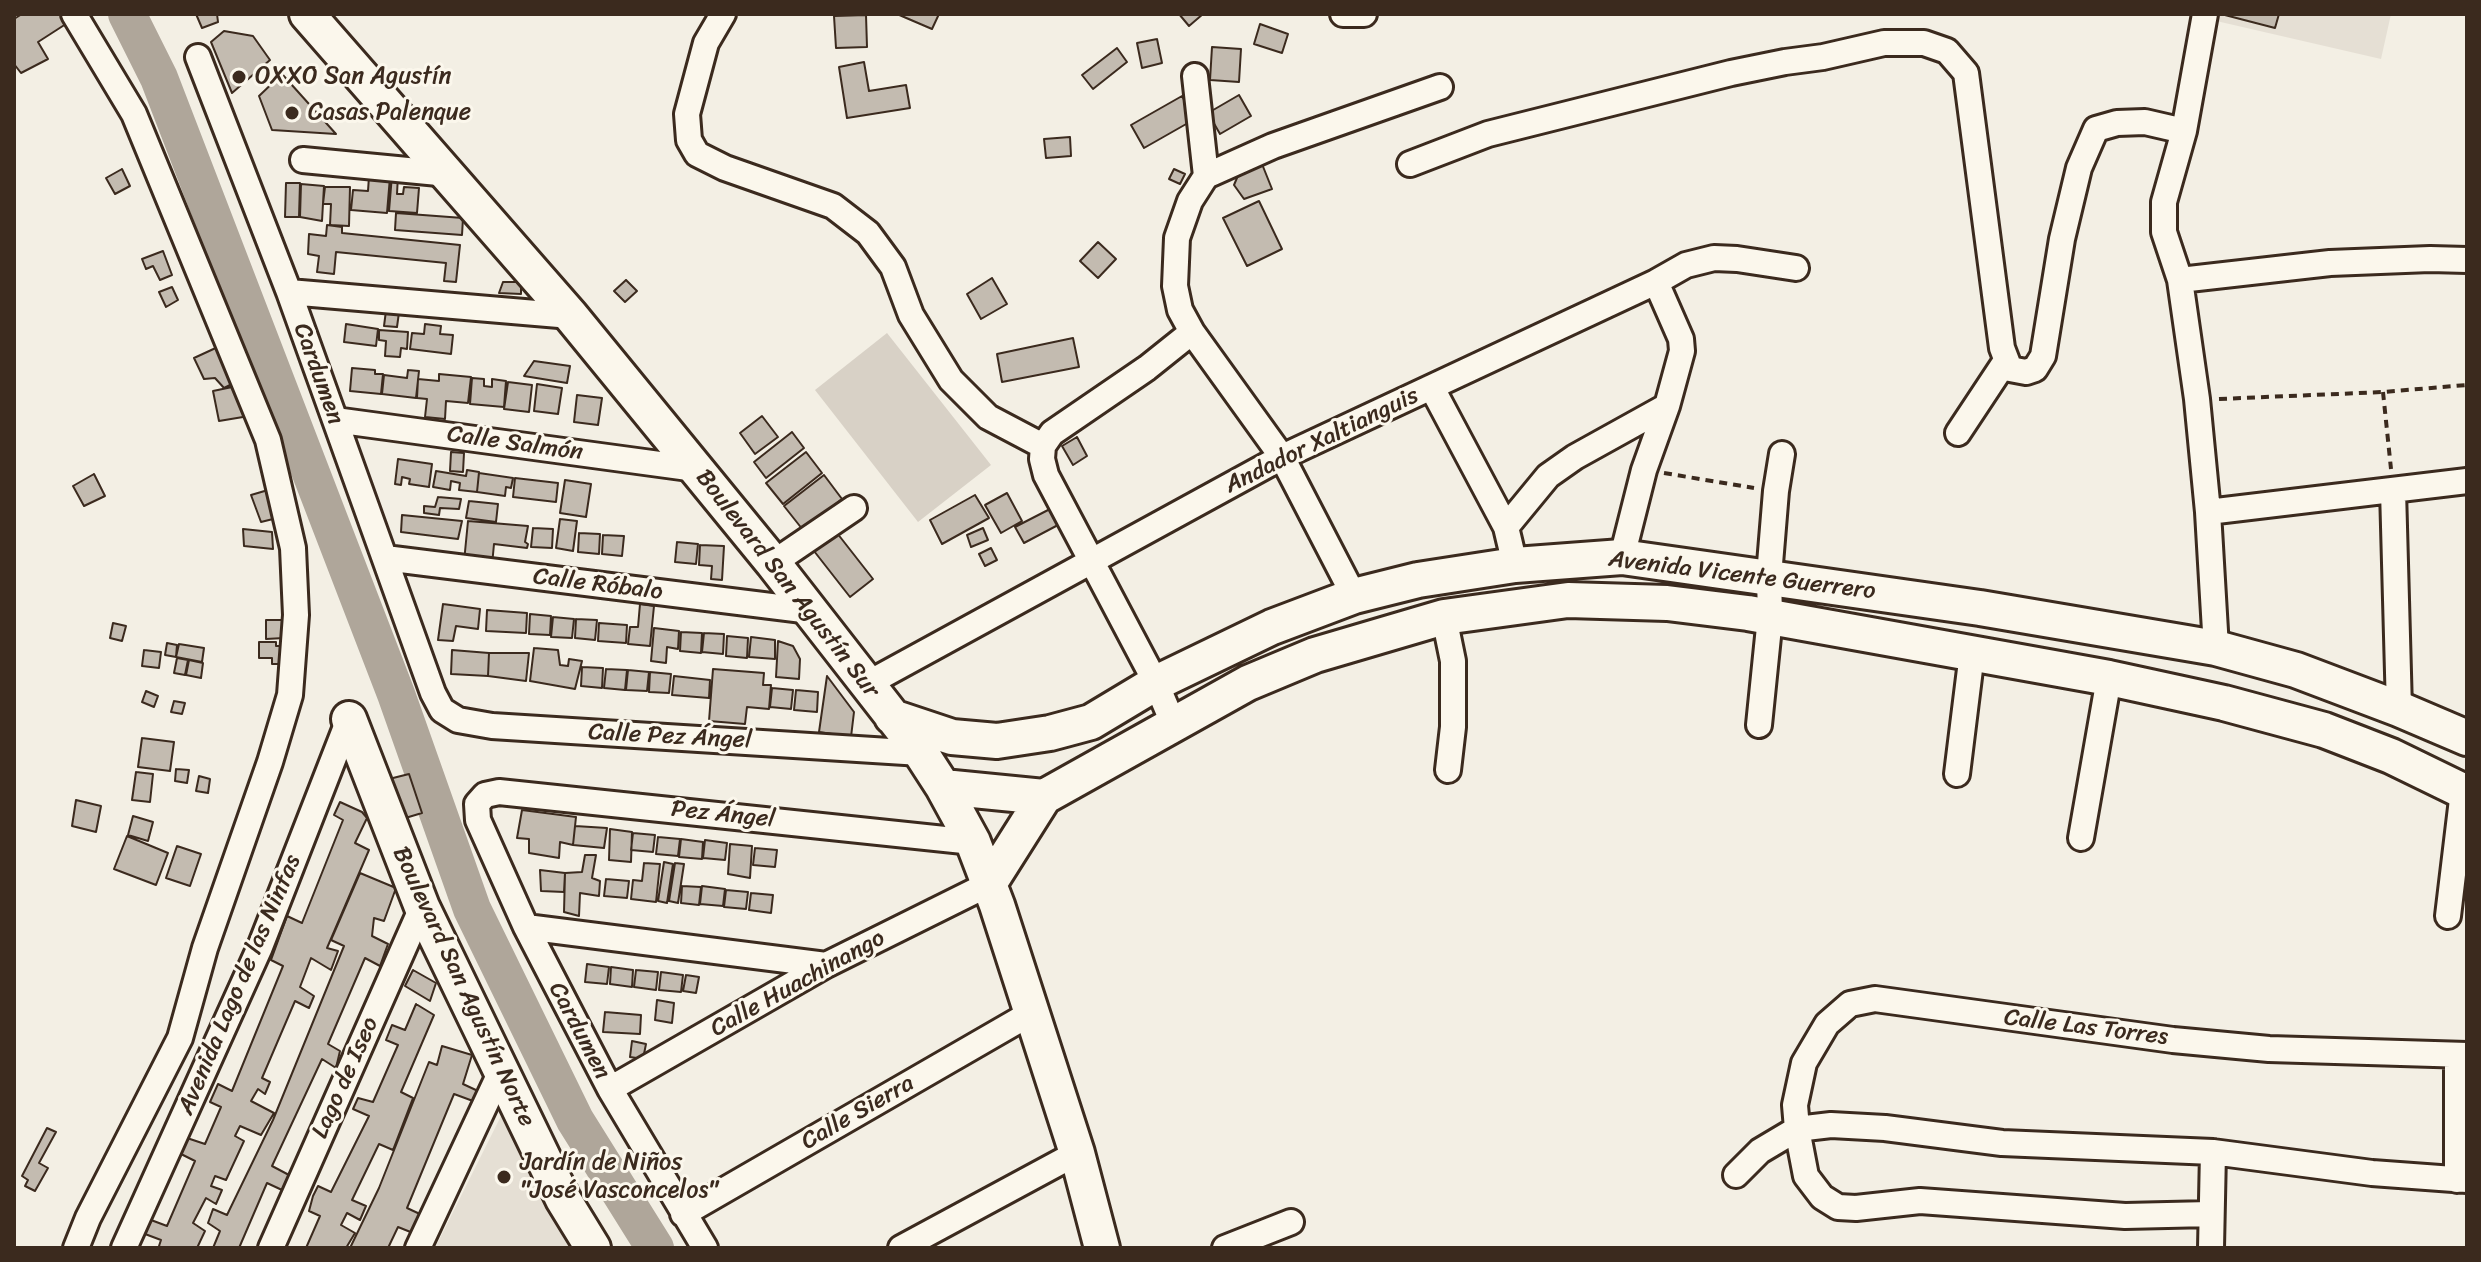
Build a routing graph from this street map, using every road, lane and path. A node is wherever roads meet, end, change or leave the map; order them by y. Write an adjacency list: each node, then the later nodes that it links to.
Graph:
1 (74, 14): 89 (street)
2 (307, 14): 13 (street, Boulevard San Agustín Sur)
3 (723, 14): 30 (street)
4 (1343, 14): 5 (street)
5 (1364, 14)
6 (2205, 14): 10 (street)
7 (198, 57): 19 (street, Cardumen)
8 (1195, 76): 14 (street)
9 (1440, 87): 14 (street)
10 (2184, 131): 17 (street); 22 (street)
11 (303, 160): 13 (street)
12 (1410, 164): 22 (street)
13 (449, 174): 20 (street, Boulevard San Agustín Sur)
14 (1206, 176): 21 (street)
15 (2467, 260): 17 (street)
16 (1796, 268): 18 (street, Andador Xaltianguis)
17 (2180, 280): 26 (street)
18 (1656, 282): 24 (street, Andador Xaltianguis); 27 (street)
19 (289, 292): 20 (street); 28 (street, Cardumen)
20 (571, 316): 33 (street, Boulevard San Agustín Sur)
21 (1192, 332): 30 (street); 32 (street)
22 (2005, 362): 29 (street)
23 (2467, 385): 25 (path)
24 (1432, 388): 32 (street, Andador Xaltianguis); 40 (street)
25 (2383, 392): 26 (path); 36 (path)
26 (2197, 399): 39 (street)
27 (1667, 406): 34 (street); 40 (street)
28 (335, 420): 33 (street, Calle Salmón); 42 (street, Cardumen)
29 (1958, 433)
30 (1043, 446): 43 (street)
31 (1782, 454): 37 (street)
32 (1282, 457): 43 (street, Andador Xaltianguis); 47 (street)
33 (696, 469): 44 (street, Boulevard San Agustín Sur)
34 (1644, 470): 37 (path); 41 (street)
35 (2467, 481): 36 (street)
36 (2393, 490): 39 (street); 57 (street)
37 (1776, 491): 46 (street)
38 (854, 508): 44 (street)
39 (2208, 512): 51 (street)
40 (1506, 527): 45 (street)
41 (1622, 557): 45 (street, Avenida Vicente Guerrero); 46 (street, Avenida Vicente Guerrero)
42 (385, 558): 48 (street, Calle Róbalo); 56 (street, Cardumen)
43 (1091, 560): 54 (street); 55 (street, Andador Xaltianguis)
44 (773, 563): 48 (street, Boulevard San Agustín Sur)
45 (1515, 565): 47 (street, Avenida Vicente Guerrero)
46 (1769, 576): 50 (street); 51 (street, Avenida Vicente Guerrero)
47 (1354, 596): 54 (street, Avenida Vicente Guerrero)
48 (811, 611): 55 (street, Boulevard San Agustín Sur)
49 (1444, 617): 50 (street, Avenida Vicente Guerrero); 60 (street, Avenida Vicente Guerrero); 64 (street)
50 (1770, 617): 52 (street, Avenida Vicente Guerrero); 61 (street)
51 (2216, 648): 57 (street, Avenida Vicente Guerrero)
52 (1972, 653): 53 (street, Avenida Vicente Guerrero); 65 (street)
53 (2109, 678): 67 (street, Avenida Vicente Guerrero); 70 (street)
54 (1156, 683): 58 (street, Avenida Vicente Guerrero); 60 (street)
55 (867, 684): 58 (street, Boulevard San Agustín Sur)
56 (433, 693): 63 (street, Calle Pez Ángel)
57 (2399, 709): 62 (street, Avenida Vicente Guerrero)
58 (892, 717): 63 (street, Boulevard San Agustín Sur)
59 (349, 719): 73 (street, Boulevard San Agustín Norte); 90 (street, Avenida Lago de las Ninfas)
60 (1173, 723): 68 (street, Avenida Vicente Guerrero)
61 (1759, 725)
62 (2467, 738)
63 (921, 753): 66 (street, Boulevard San Agustín Sur)
64 (1448, 770)
65 (1957, 774)
66 (943, 787): 68 (street); 71 (street, Boulevard San Agustín Sur)
67 (2465, 792): 74 (street)
68 (1044, 797): 72 (street, Avenida Vicente Guerrero)
69 (477, 804): 71 (street, Pez Ángel); 75 (street, Cardumen)
70 (2081, 838)
71 (973, 842): 72 (street, Boulevard San Agustín Sur)
72 (989, 884): 76 (street, Calle Huachinango); 77 (street, Boulevard San Agustín Sur)
73 (422, 907): 79 (street, Boulevard San Agustín Norte); 91 (street, Lago de Iseo)
74 (2448, 916)
75 (526, 927): 76 (street); 80 (street, Cardumen)
76 (826, 965): 80 (street, Calle Huachinango)
77 (1033, 1012): 83 (street, Boulevard San Agustín Sur); 86 (street, Calle Sierra)
78 (2462, 1055): 81 (street, Calle Las Torres); 85 (street)
79 (500, 1073): 92 (street); 93 (street, Boulevard San Agustín Norte)
80 (610, 1089): 86 (street, Cardumen)
81 (1797, 1129): 82 (street); 84 (street); 87 (street, Calle Las Torres)
82 (2213, 1152): 85 (street); 87 (street)
83 (1077, 1153): 95 (street); 96 (street, Boulevard San Agustín Sur)
84 (1736, 1175)
85 (2462, 1180)
86 (683, 1214): 94 (street, Cardumen)
87 (2210, 1214): 98 (street)
88 (1291, 1222): 97 (street)
89 (76, 1248)
90 (124, 1248)
91 (271, 1248)
92 (418, 1248)
93 (593, 1248)
94 (705, 1248)
95 (901, 1248)
96 (1102, 1248)
97 (1225, 1248)
98 (2211, 1248)

